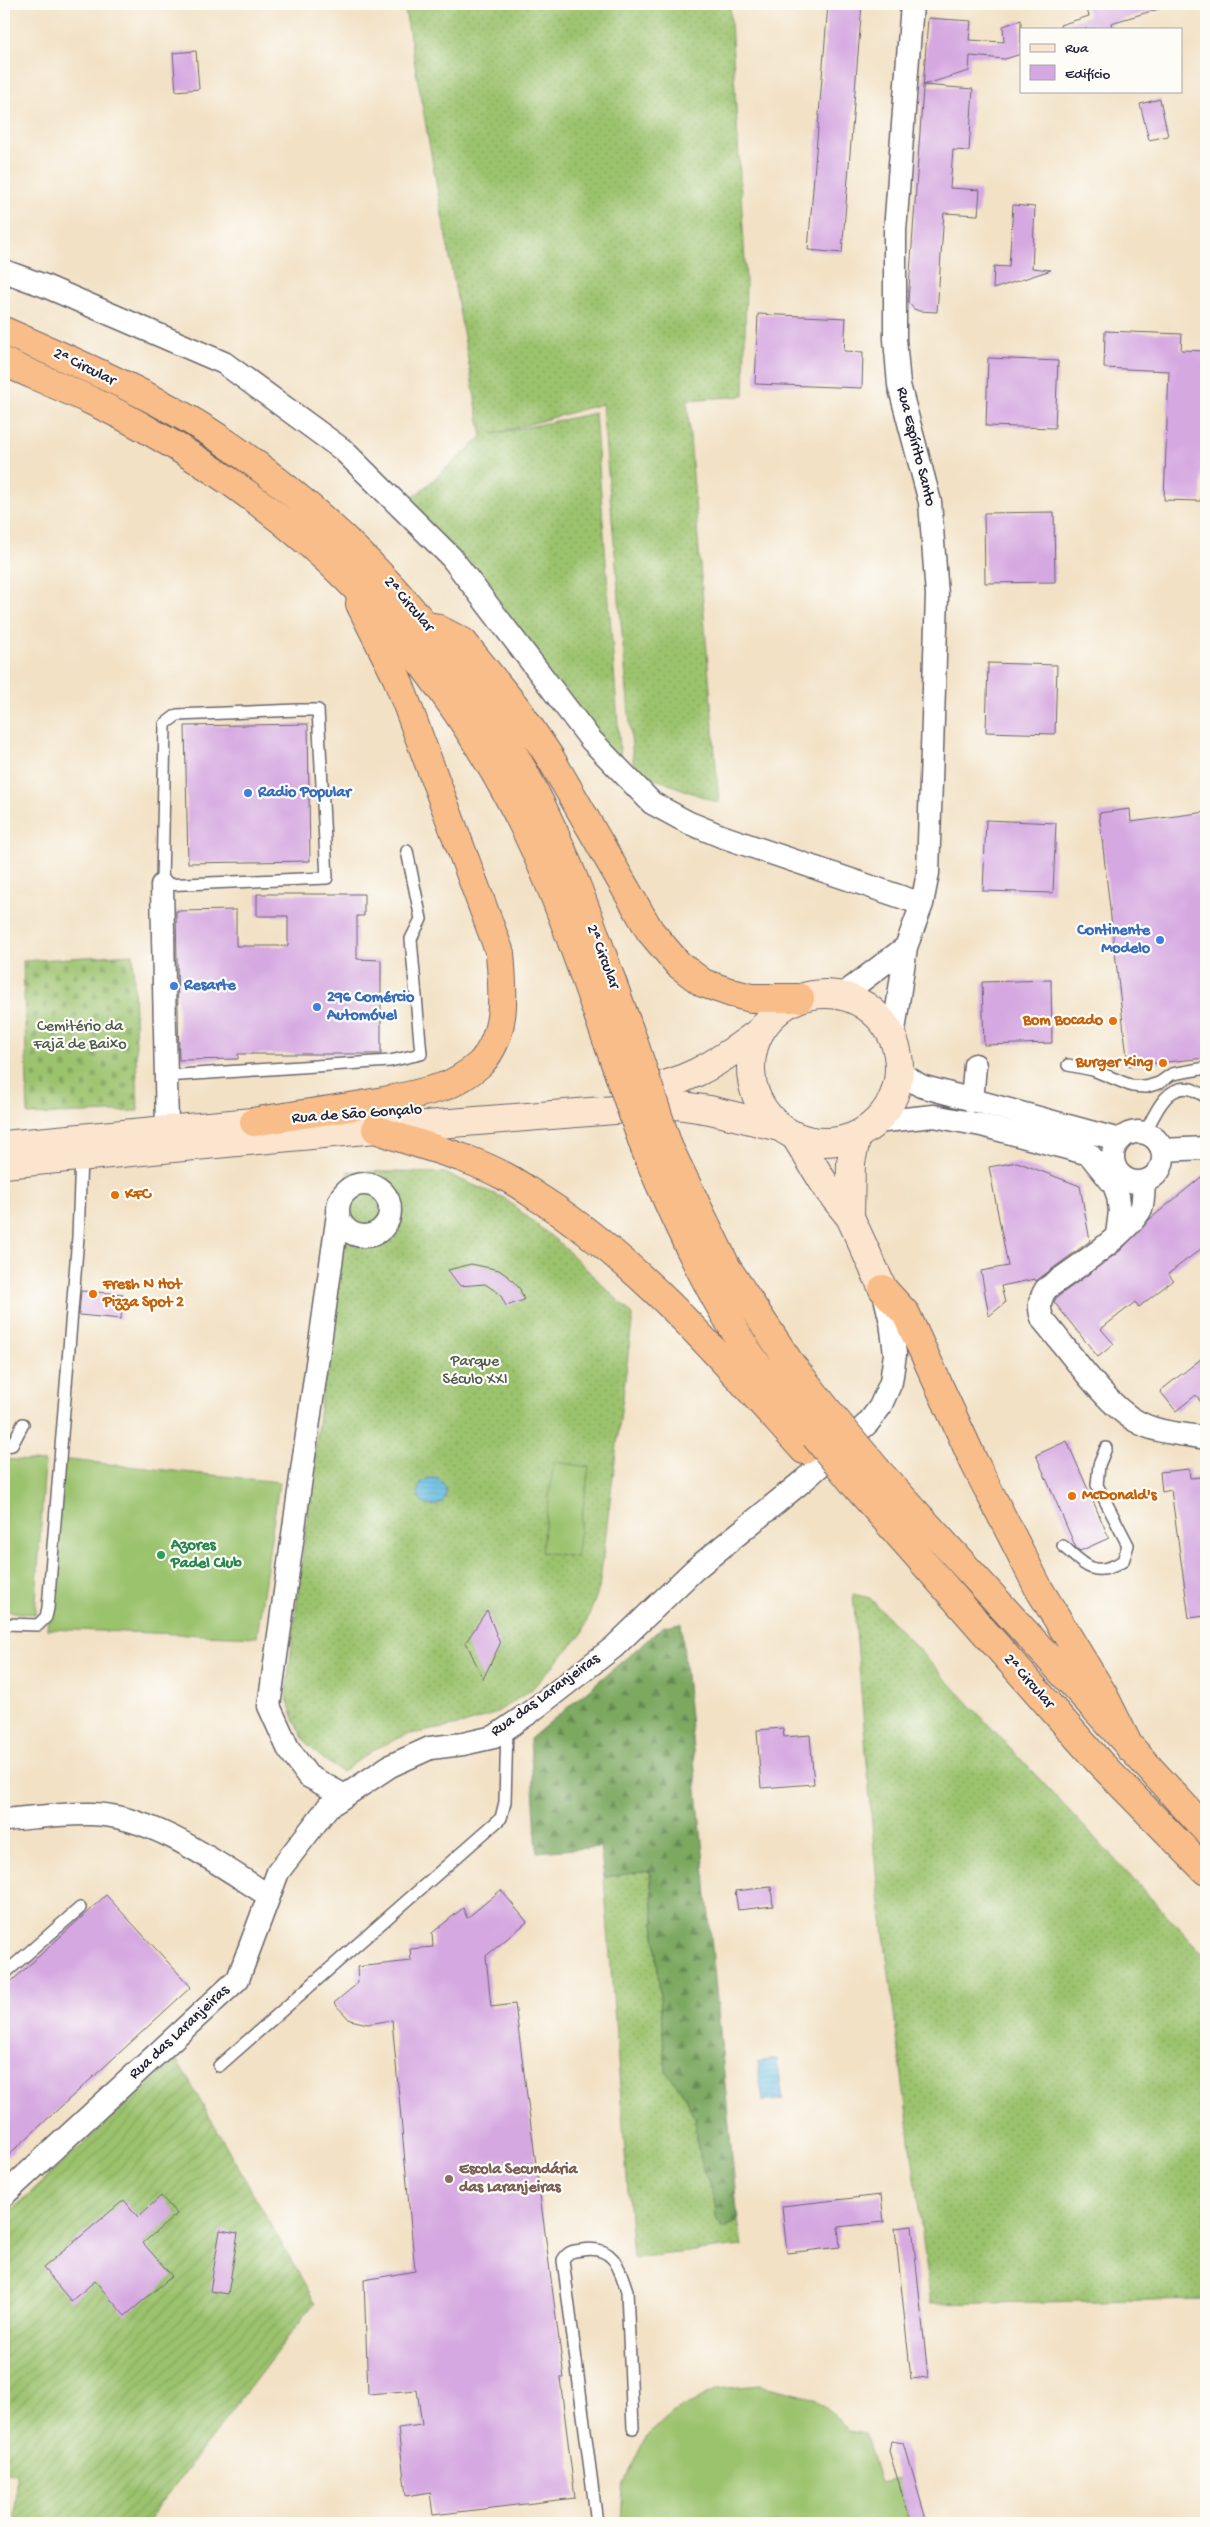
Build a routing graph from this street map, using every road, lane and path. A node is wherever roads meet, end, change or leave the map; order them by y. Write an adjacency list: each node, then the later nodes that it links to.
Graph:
1 (912, 4): 9 (street, Rua Espírito Santo)
2 (4, 271): 9 (street)
3 (10, 333): 6 (highway, 2ª Circular)
4 (7, 363): 5 (highway, 2ª Circular)
5 (348, 578): 15 (highway, 2ª Circular); 23 (highway)
6 (424, 622): 12 (highway); 15 (highway, 2ª Circular)
7 (407, 851): 20 (lane)
8 (162, 885): 8 (lane); 20 (street)
9 (922, 904): 10 (street, Rua Espírito Santo)
10 (906, 947): 11 (street); 14 (street, Rua Espírito Santo)
11 (841, 996): 12 (main road); 14 (main road)
12 (800, 998): 13 (main road)
13 (759, 1032): 23 (main road, Rua de São Gonçalo); 27 (main road)
14 (893, 1038): 19 (main road)
15 (621, 1042): 44 (highway, bridge)
16 (975, 1065): 22 (street)
17 (1068, 1065): 18 (lane)
18 (1206, 1068)
19 (899, 1072): 22 (street); 26 (main road)
20 (166, 1076): 24 (street)
21 (1206, 1096): 28 (lane)
22 (972, 1101): 30 (street)
23 (254, 1122): 24 (main road, Rua de São Gonçalo)
24 (167, 1128): 29 (main road, Rua de São Gonçalo)
25 (376, 1129): 27 (main road, Rua de São Gonçalo); 34 (main road, Rua de São Gonçalo); 44 (highway)
26 (866, 1129): 27 (main road); 33 (street); 38 (main road, Rua das Laranjeiras)
27 (787, 1131): 38 (main road, Rua das Laranjeiras)
28 (1145, 1133): 30 (street); 32 (street)
29 (4, 1145)
30 (1117, 1148): 33 (street); 36 (street)
31 (1206, 1148): 32 (street)
32 (1162, 1150): 36 (street)
33 (1089, 1154): 40 (street)
34 (81, 1157): 35 (main road, Rua de São Gonçalo); 49 (lane)
35 (4, 1164)
36 (1144, 1182): 40 (street)
37 (338, 1214): 39 (street); 39 (street); 41 (street)
38 (850, 1217): 42 (main road, Rua das Laranjeiras)
39 (359, 1235): 41 (street)
40 (1117, 1235): 45 (street)
41 (333, 1260): 52 (street)
42 (883, 1290): 50 (street, Rua das Laranjeiras); 51 (highway)
43 (23, 1424): 46 (lane)
44 (818, 1435): 51 (highway, 2ª Circular, bridge); 55 (highway, 2ª Circular, bridge)
45 (1206, 1438)
46 (4, 1447)
47 (1106, 1448): 48 (lane)
48 (1063, 1546)
49 (4, 1624)
50 (507, 1728): 52 (street, Rua das Laranjeiras); 59 (lane)
51 (1130, 1748): 54 (highway, 2ª Circular)
52 (345, 1796): 56 (street, Rua das Laranjeiras)
53 (4, 1820): 56 (street)
54 (1206, 1830)
55 (1206, 1872)
56 (269, 1896): 60 (street, Rua das Laranjeiras)
57 (80, 1908): 58 (lane)
58 (4, 1974)
59 (219, 2066)
60 (4, 2195)
61 (633, 2428): 62 (lane)
62 (597, 2523)

